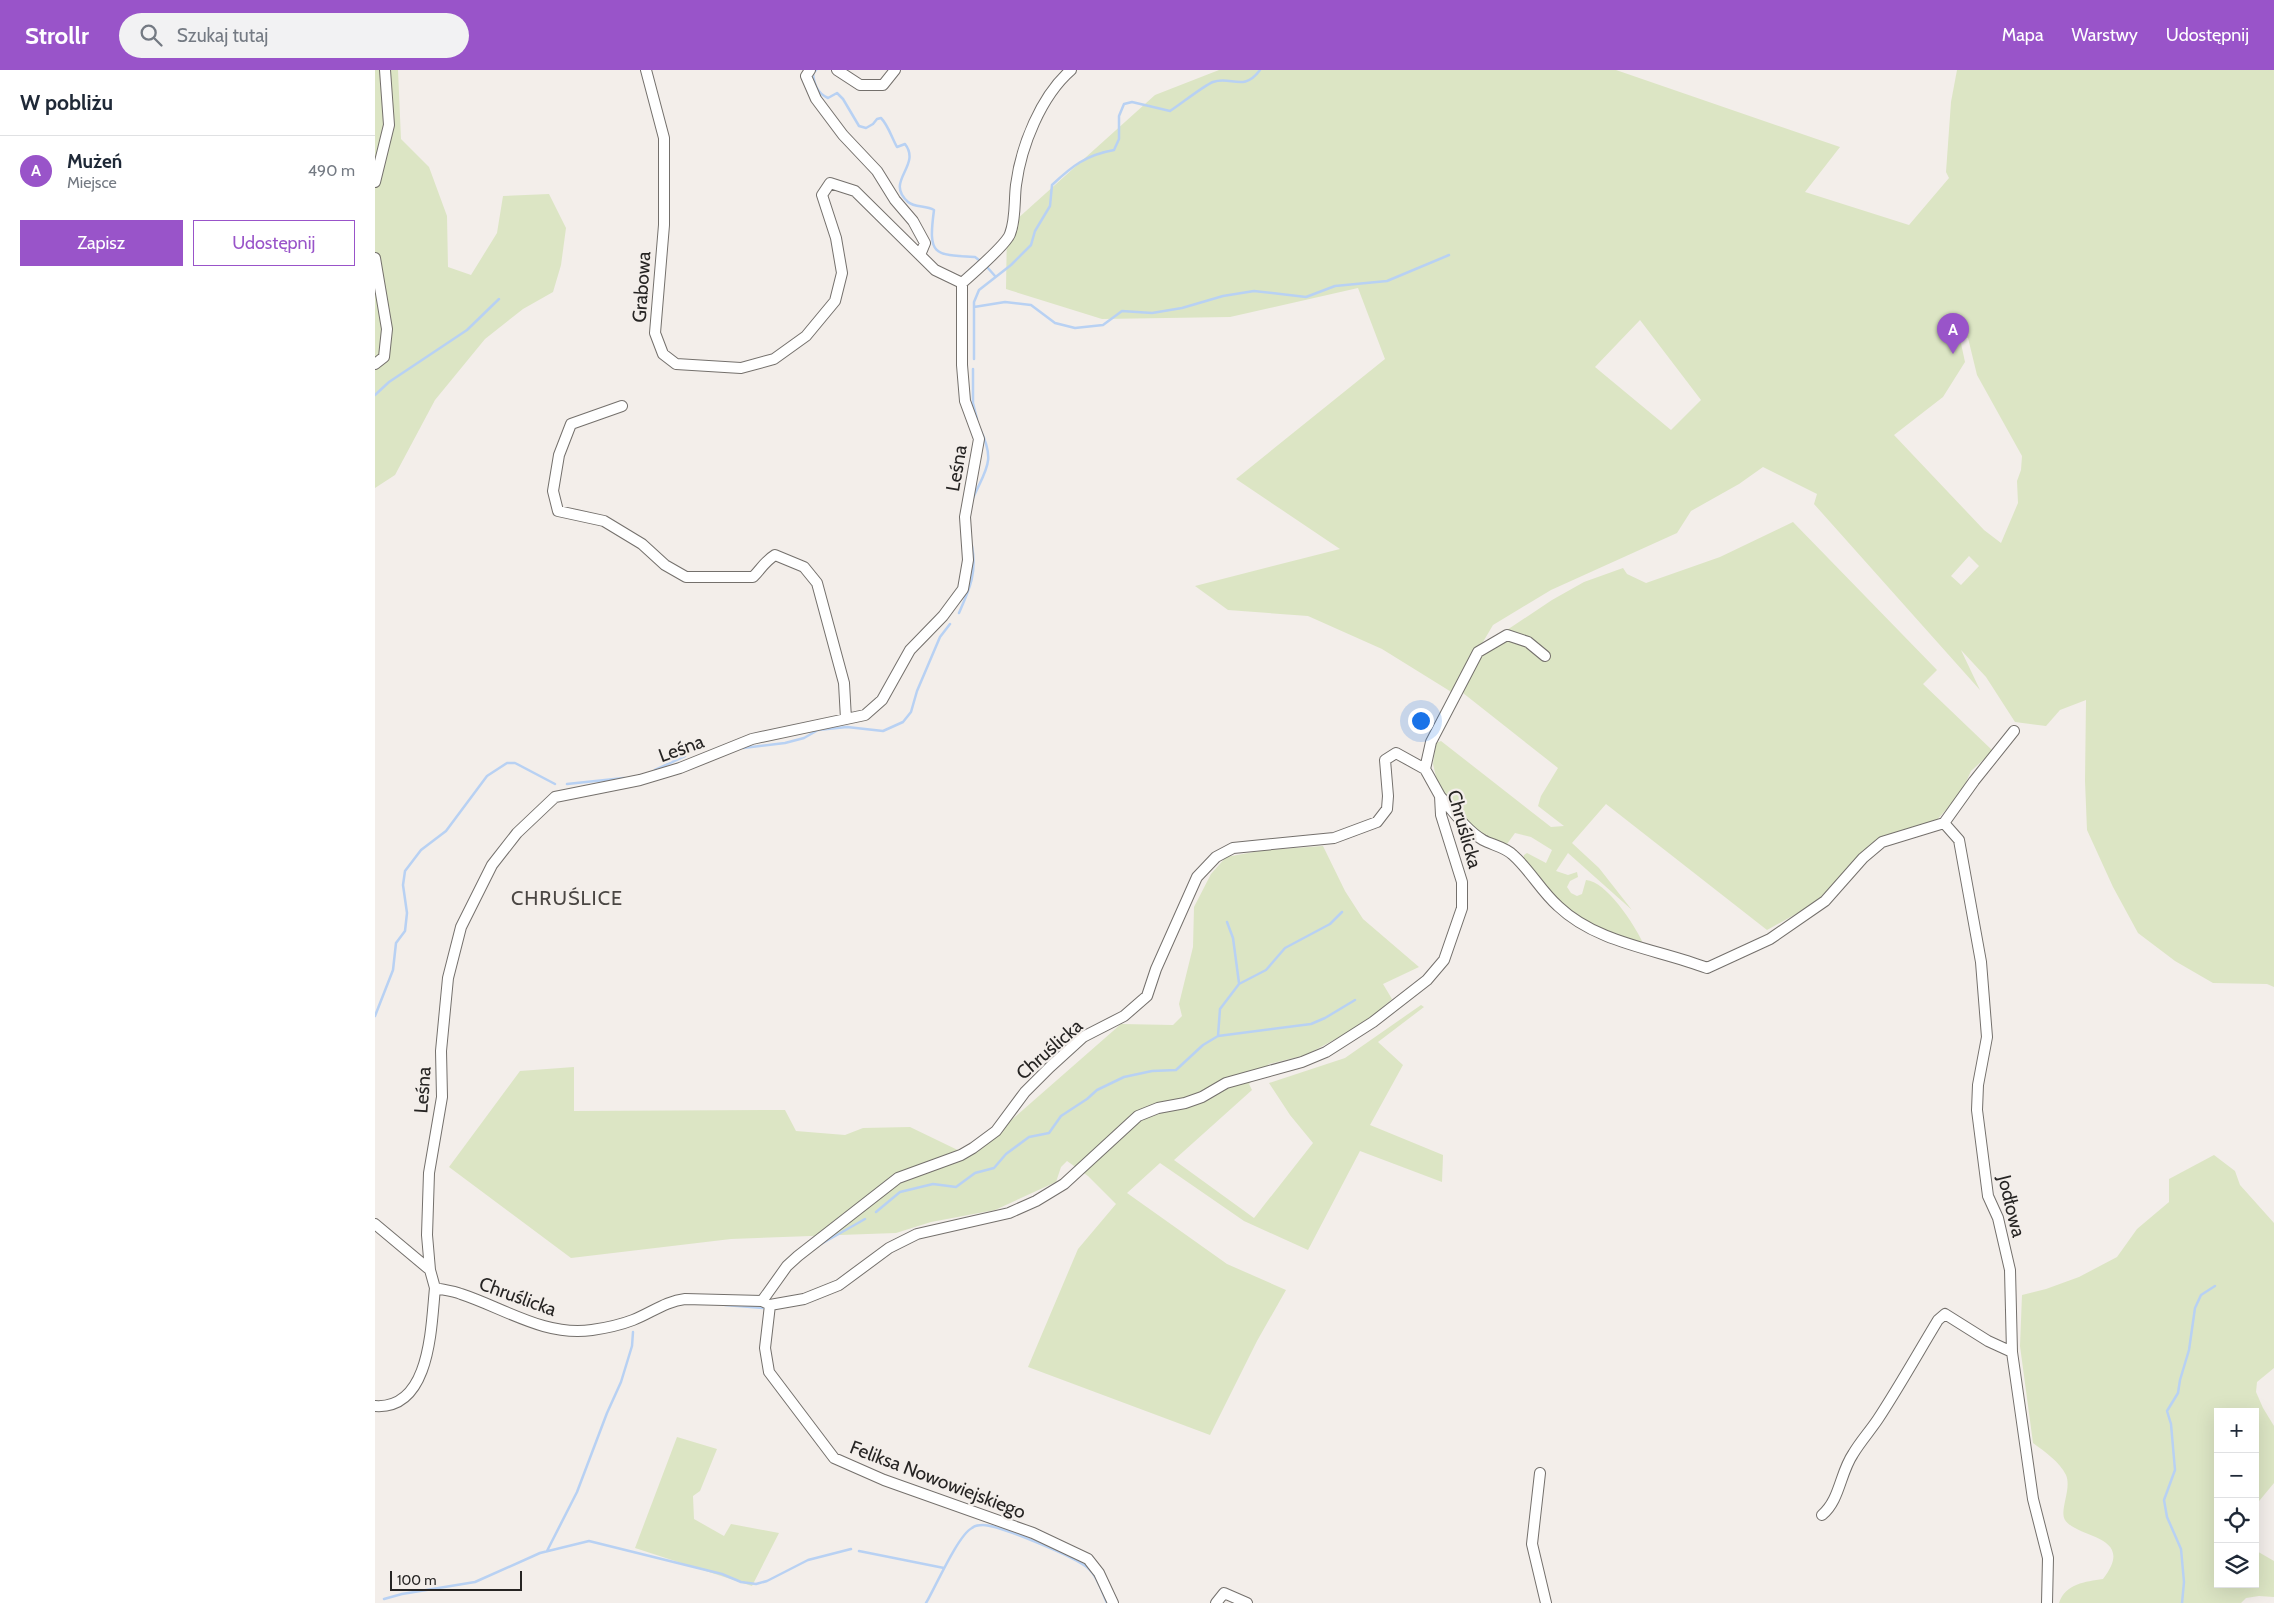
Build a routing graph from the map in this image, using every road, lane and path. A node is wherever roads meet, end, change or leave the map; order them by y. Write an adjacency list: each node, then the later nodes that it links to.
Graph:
1 (385, 70): 7 (street)
2 (647, 70): 8 (street, Grabowa)
3 (810, 70): 8 (street)
4 (837, 70): 5 (street)
5 (895, 70)
6 (1071, 70): 10 (street)
7 (375, 182)
8 (920, 255): 10 (street, Grabowa)
9 (375, 258): 11 (street)
10 (959, 281): 14 (street, Leśna)
11 (375, 364)
12 (622, 406): 14 (street)
13 (1545, 656): 16 (street)
14 (846, 719): 20 (street, Leśna)
15 (2014, 730): 18 (street)
16 (1425, 770): 17 (street, Chruślicka); 22 (street, Chruślicka)
17 (1440, 796): 18 (street); 22 (street, Chruślicka)
18 (1944, 823): 23 (street, Jodłowa)
19 (375, 1224): 20 (street)
20 (430, 1270): 21 (street, Leśna)
21 (435, 1288): 22 (street, Chruślicka); 24 (street)
22 (766, 1303): 27 (street, Feliksa Nowowiejskiego)
23 (2012, 1352): 26 (street); 31 (street, Jodłowa)
24 (375, 1406)
25 (1540, 1473): 30 (street)
26 (1822, 1515)
27 (1113, 1603)
28 (1215, 1603): 29 (street)
29 (1247, 1603)
30 (1546, 1603)
31 (2047, 1603)

